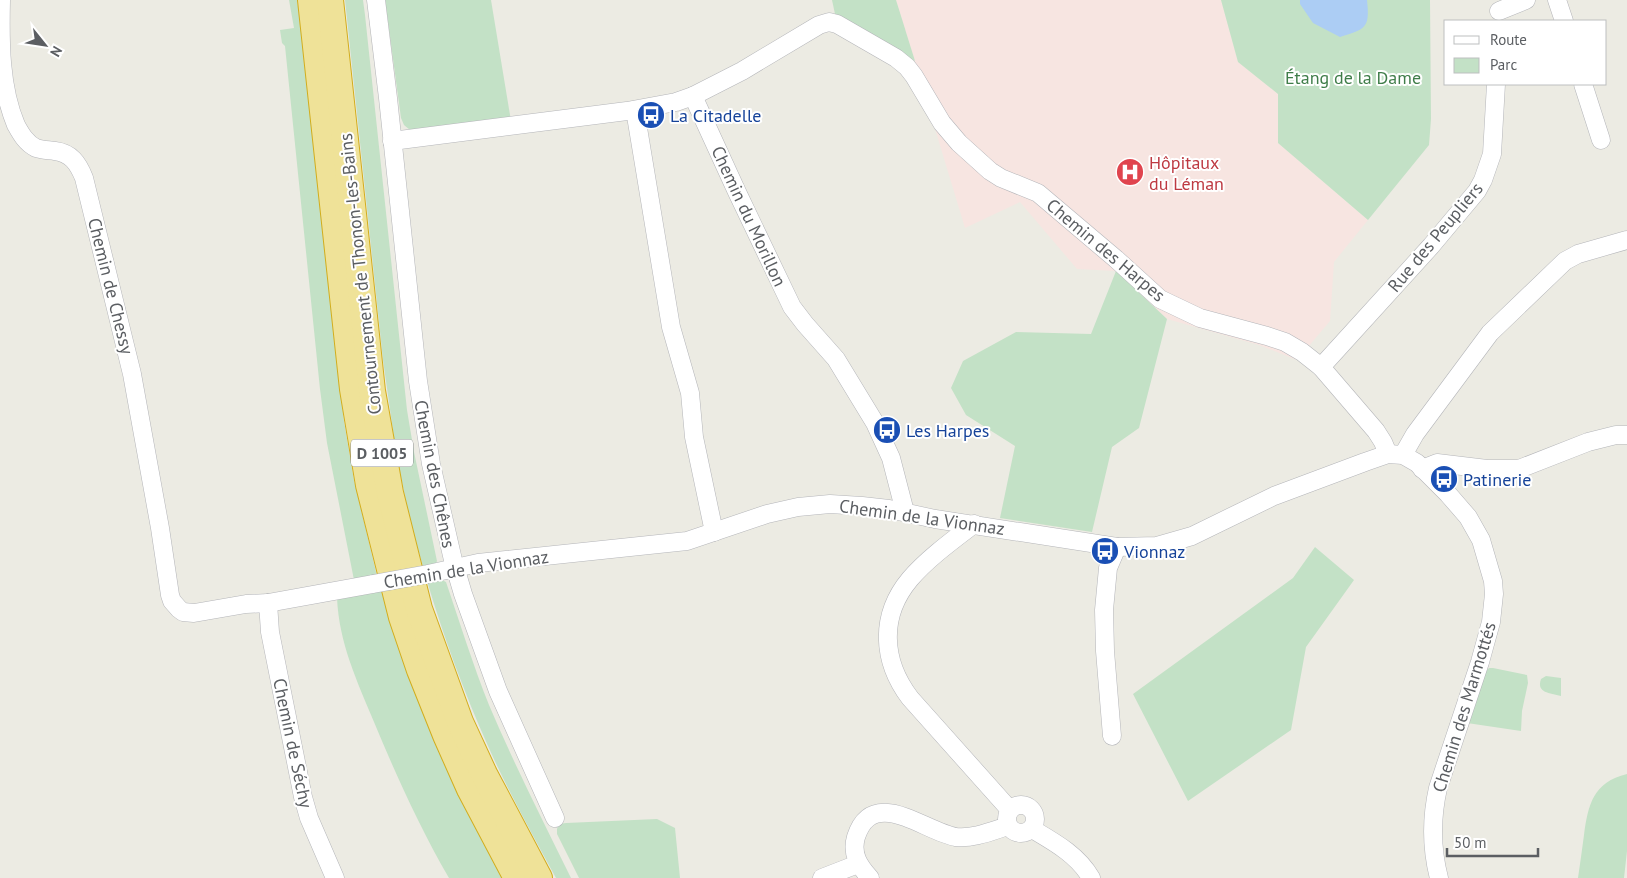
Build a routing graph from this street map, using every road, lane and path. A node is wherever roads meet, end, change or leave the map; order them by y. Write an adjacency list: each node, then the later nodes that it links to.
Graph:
1 (1, 0): 28 (street, Chemin de Chessy)
2 (311, 0): 35 (highway, Contournement de Thonon-les-Bains / D 1005)
3 (330, 0): 36 (highway, Contournement de Thonon-les-Bains / D 1005)
4 (376, 0): 14 (street)
5 (1526, 0): 7 (street)
6 (1557, 0): 8 (street)
7 (1498, 11)
8 (1564, 20)
9 (1496, 85): 16 (street, Rue des Peupliers)
10 (1583, 85): 13 (street)
11 (693, 96): 12 (street); 16 (street, Chemin des Harpes); 20 (street, Chemin du Morillon)
12 (636, 110): 14 (street); 23 (street)
13 (1601, 140)
14 (392, 141): 26 (street, Chemin des Chênes)
15 (1627, 240): 18 (street)
16 (1321, 367): 18 (street, Chemin des Harpes)
17 (1627, 435): 19 (street)
18 (1396, 454): 19 (street, Chemin des Harpes); 25 (street, Chemin de la Vionnaz)
19 (1422, 469): 40 (street, Chemin des Marmottés)
20 (906, 512): 21 (street, Chemin de la Vionnaz); 23 (street, Chemin de la Vionnaz)
21 (935, 519): 22 (street, Chemin de la Vionnaz); 24 (street)
22 (974, 524): 24 (street); 25 (street, Chemin de la Vionnaz)
23 (714, 532): 26 (street, Chemin de la Vionnaz)
24 (946, 547): 31 (street)
25 (1117, 547): 29 (street)
26 (455, 569): 27 (street, Chemin de la Vionnaz, bridge); 30 (street, Chemin des Chênes)
27 (268, 603): 28 (street, Chemin de la Vionnaz); 34 (street, Chemin de Séchy)
28 (178, 609)
29 (1112, 736)
30 (554, 818)
31 (1009, 818): 32 (street); 32 (street); 33 (street)
32 (1032, 829): 39 (street)
33 (858, 864): 37 (street); 38 (street)
34 (335, 878)
35 (517, 878)
36 (539, 878)
37 (822, 878)
38 (870, 878)
39 (1091, 878)
40 (1439, 878)

